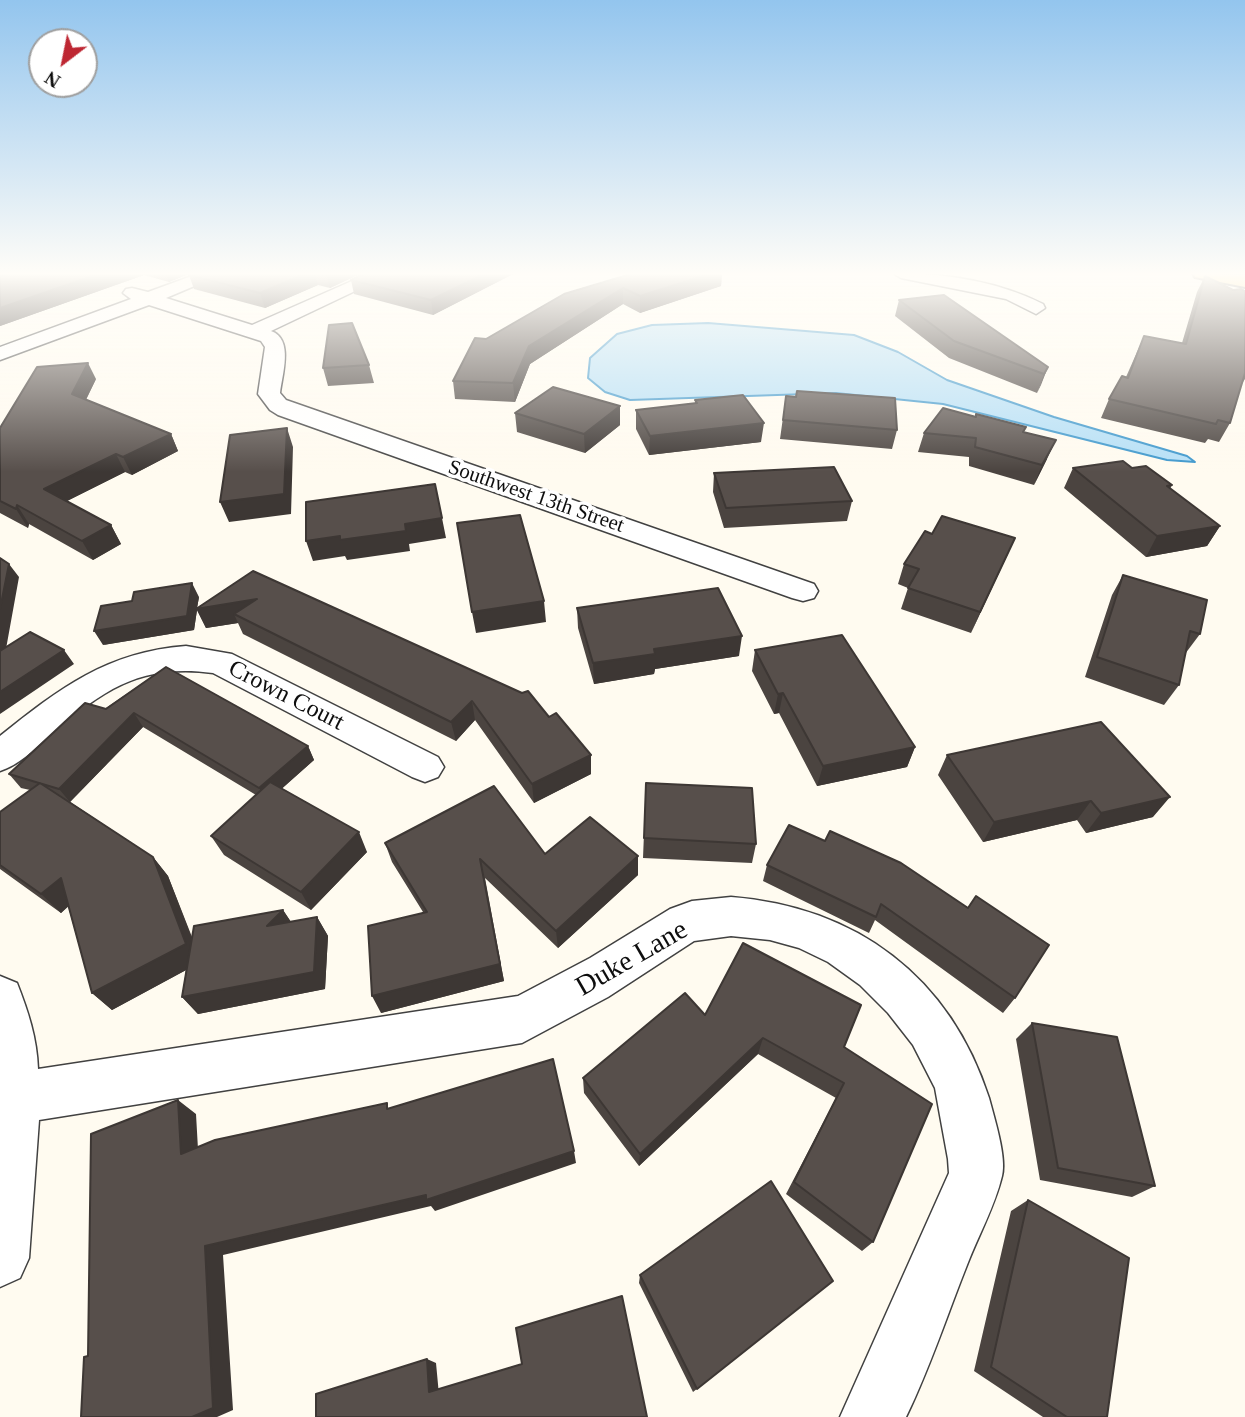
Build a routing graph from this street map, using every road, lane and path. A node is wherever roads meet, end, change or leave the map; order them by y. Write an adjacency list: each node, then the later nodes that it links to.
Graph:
1 (36, 339): 3 (street)
2 (270, 339): 4 (street, Southwest 13th Street)
3 (0, 354)
4 (803, 591)
5 (0, 757): 6 (street, Crown Court)
6 (425, 766)
7 (0, 999): 8 (street)
8 (14, 1098): 9 (street); 10 (street, Duke Lane)
9 (0, 1258)
10 (872, 1417)

